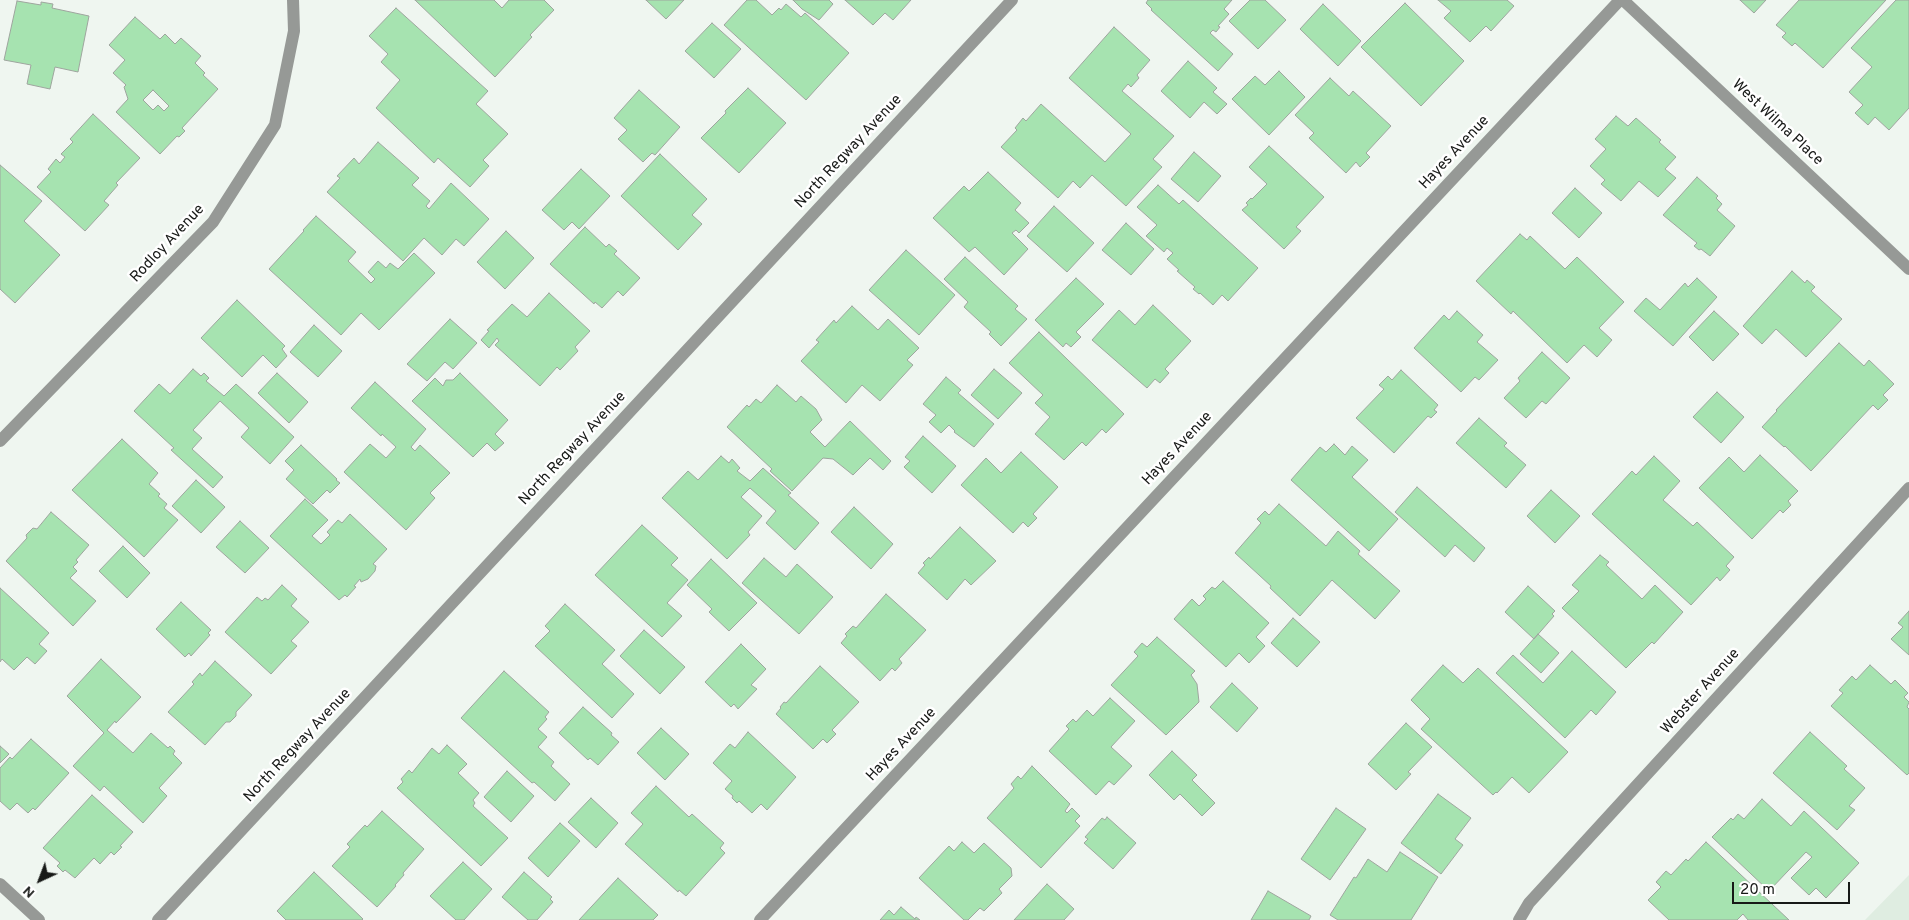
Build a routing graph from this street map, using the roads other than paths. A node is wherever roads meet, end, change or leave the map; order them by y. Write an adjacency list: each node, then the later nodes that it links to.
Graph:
1 (293, 0): 5 (street, Rodloy Avenue)
2 (1012, 0): 9 (street, North Regway Avenue)
3 (1622, 0): 4 (street, West Wilma Place); 10 (street, Hayes Avenue)
4 (1909, 269)
5 (0, 441)
6 (1909, 488): 11 (street, Webster Avenue)
7 (0, 884): 8 (street)
8 (39, 920)
9 (158, 920)
10 (760, 920)
11 (1519, 920)

